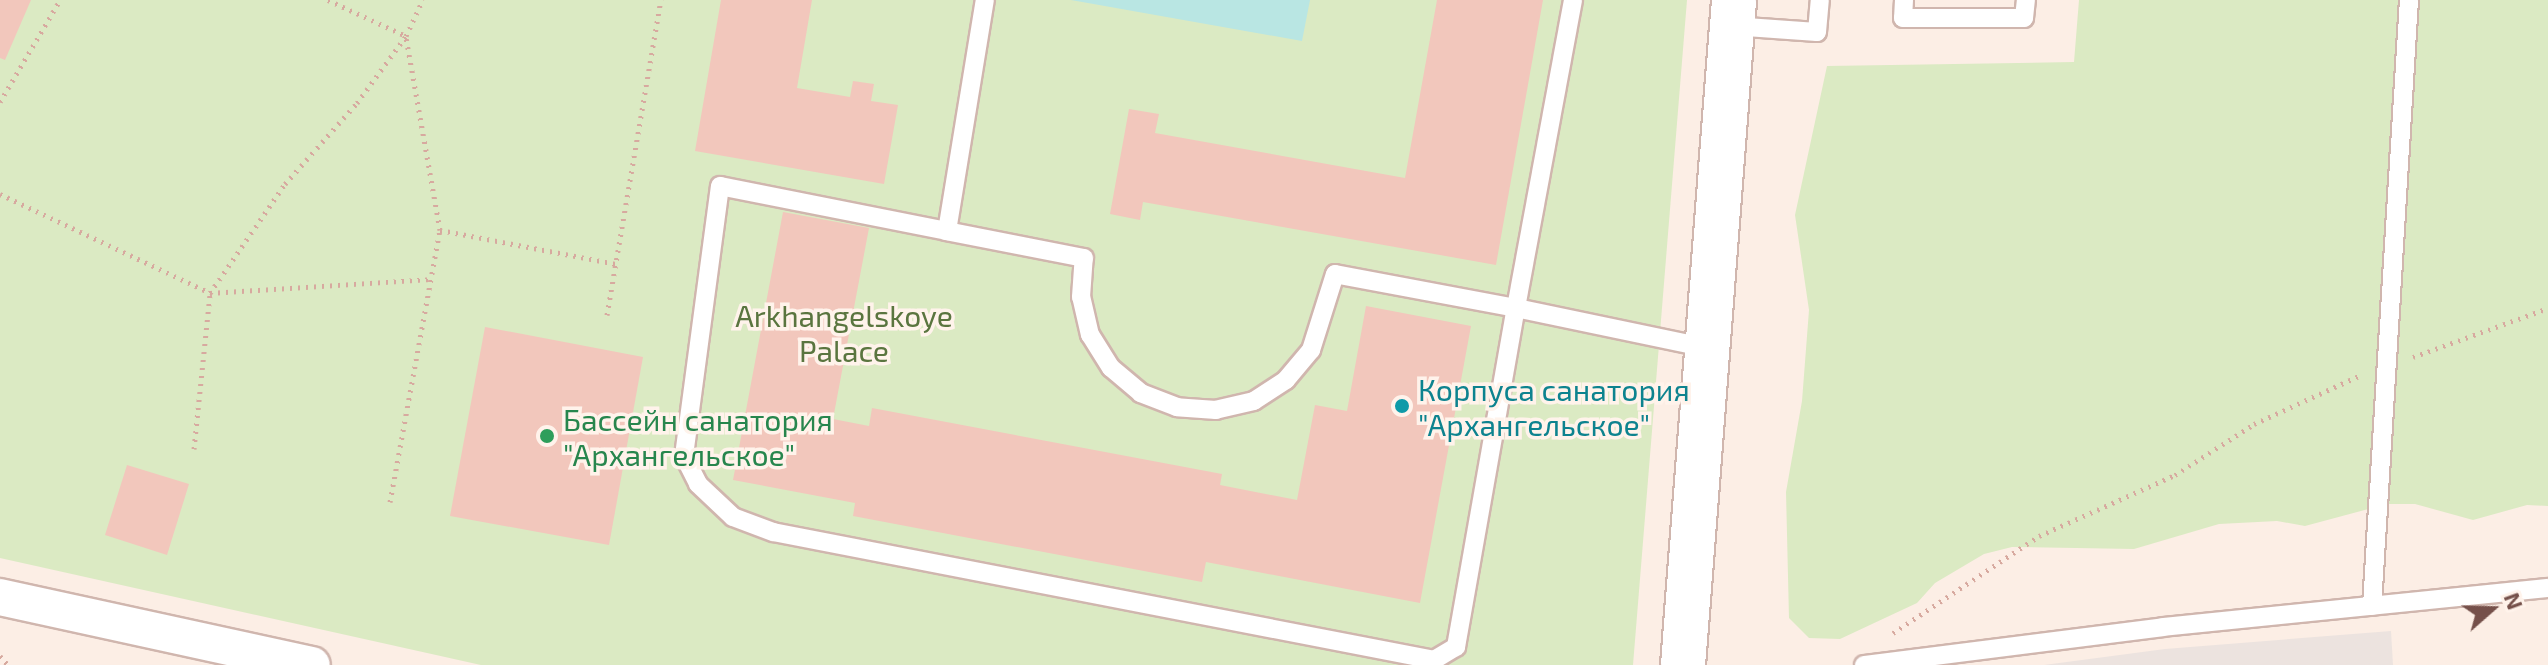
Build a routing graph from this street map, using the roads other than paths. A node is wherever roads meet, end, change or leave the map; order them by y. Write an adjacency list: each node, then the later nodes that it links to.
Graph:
1 (985, 0): 8 (lane)
2 (1573, 0): 9 (lane)
3 (1820, 0): 7 (lane)
4 (1904, 0): 5 (lane)
5 (2026, 0)
6 (2409, 0): 13 (lane)
7 (1733, 13): 10 (street)
8 (947, 231): 9 (lane); 9 (lane)
9 (1516, 308): 10 (lane)
10 (1708, 348): 15 (street)
11 (2548, 588): 13 (lane)
12 (0, 597): 14 (street)
13 (2372, 606): 16 (lane)
14 (312, 665)
15 (1683, 665)
16 (1864, 665)

